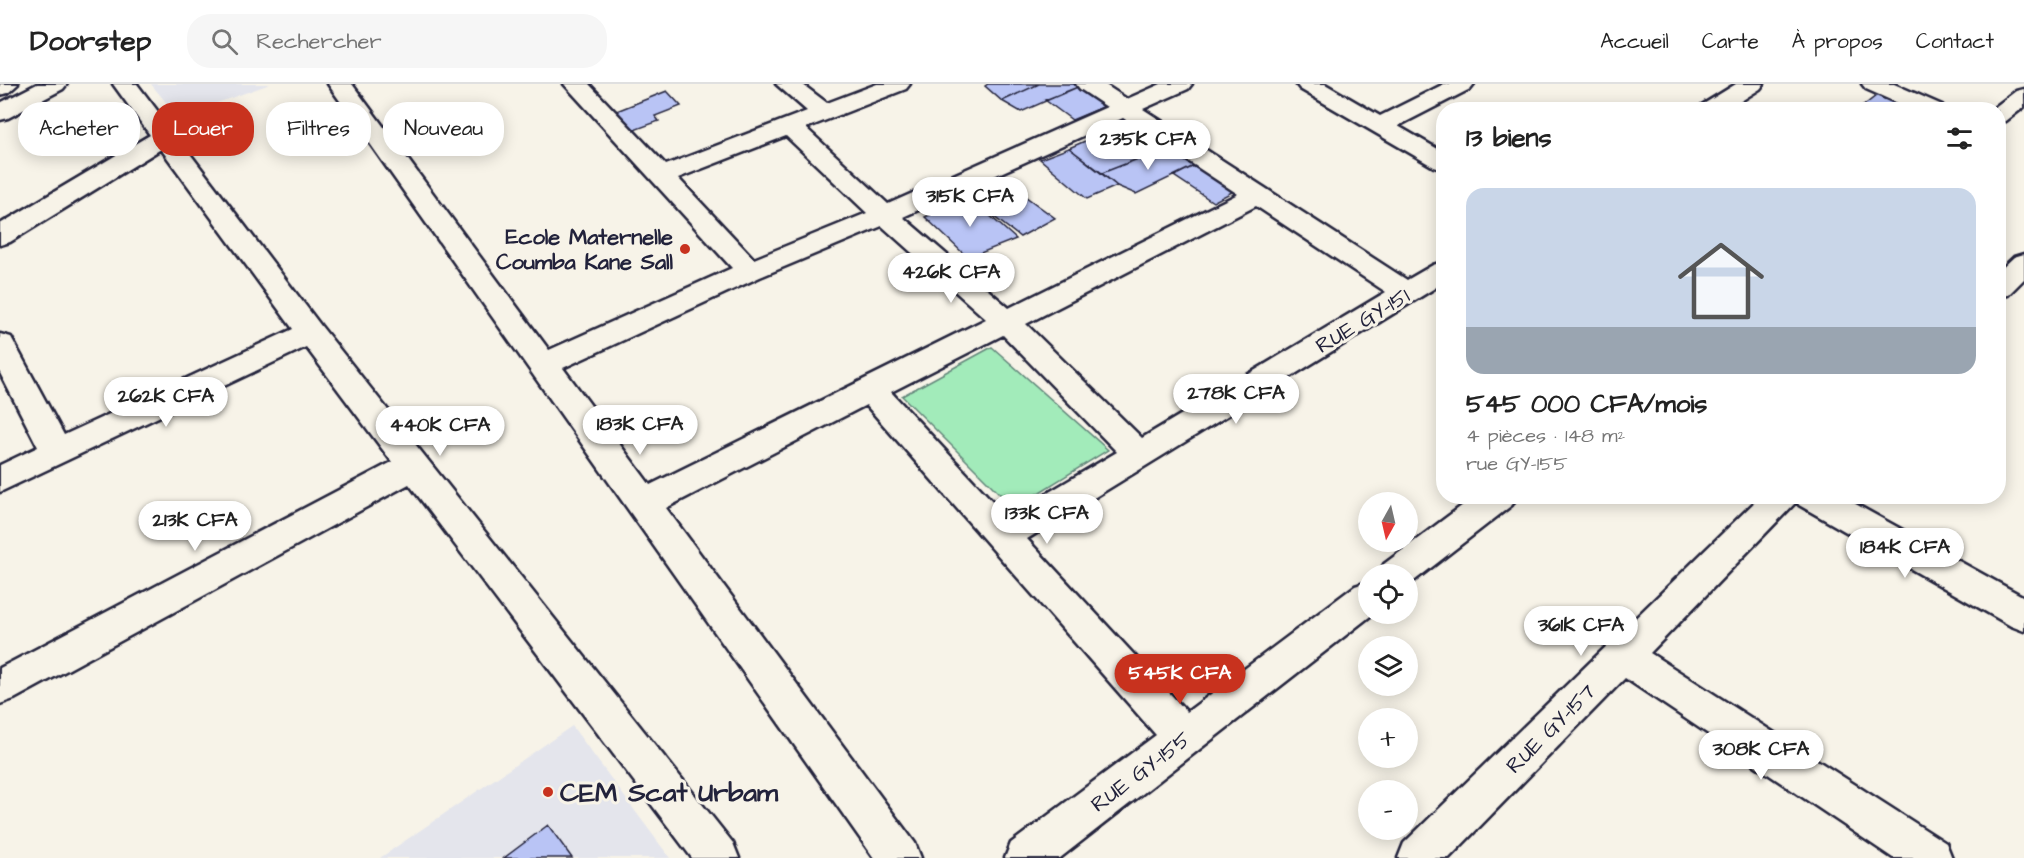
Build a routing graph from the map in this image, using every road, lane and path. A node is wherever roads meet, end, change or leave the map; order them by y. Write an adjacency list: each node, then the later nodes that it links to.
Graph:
1 (6, 84): 14 (street)
2 (55, 84): 20 (street)
3 (125, 84): 22 (street)
4 (576, 84): 28 (street)
5 (788, 84): 21 (street)
6 (898, 84): 21 (street)
7 (1088, 84): 18 (street)
8 (1180, 84): 18 (street)
9 (1308, 84): 23 (street)
10 (1462, 84): 23 (street)
11 (1752, 84): 16 (street)
12 (1874, 84): 17 (street)
13 (349, 85): 40 (street)
14 (0, 88)
15 (2024, 96): 19 (street)
16 (1723, 102)
17 (1916, 102)
18 (1127, 109): 29 (street); 30 (street)
19 (2006, 110)
20 (0, 113)
21 (824, 113): 24 (street)
22 (152, 121)
23 (1380, 125): 27 (street)
24 (790, 126): 28 (street); 30 (street)
25 (152, 144): 31 (street)
26 (178, 156): 38 (street)
27 (1436, 158)
28 (660, 176): 33 (street)
29 (1257, 195): 36 (street); 37 (street)
30 (885, 214): 33 (street); 37 (street)
31 (0, 236)
32 (2024, 263): 35 (street)
33 (750, 271): 40 (street)
34 (1436, 275): 36 (street, RUE GY-151)
35 (2006, 280)
36 (1407, 293): 43 (street, RUE GY-151)
37 (1007, 322): 41 (street); 43 (street)
38 (311, 333): 42 (street); 44 (street)
39 (0, 344): 42 (street)
40 (543, 365): 46 (street)
41 (870, 389): 46 (street); 50 (street)
42 (57, 452): 45 (street)
43 (1139, 455): 50 (street, RUE GY-151)
44 (415, 465): 55 (street); 57 (street)
45 (0, 478)
46 (643, 504): 58 (street)
47 (1489, 504): 51 (street)
48 (1776, 504): 54 (street, RUE GY-157)
49 (1825, 504): 53 (street)
50 (1003, 537): 56 (street)
51 (1410, 564)
52 (1358, 605): 56 (street, RUE GY-155)
53 (2024, 615)
54 (1623, 656): 60 (street, RUE GY-157); 61 (street)
55 (2, 681)
56 (1184, 737): 59 (street, RUE GY-155)
57 (718, 858)
58 (900, 858)
59 (1026, 858)
60 (1419, 858)
61 (1931, 858)

